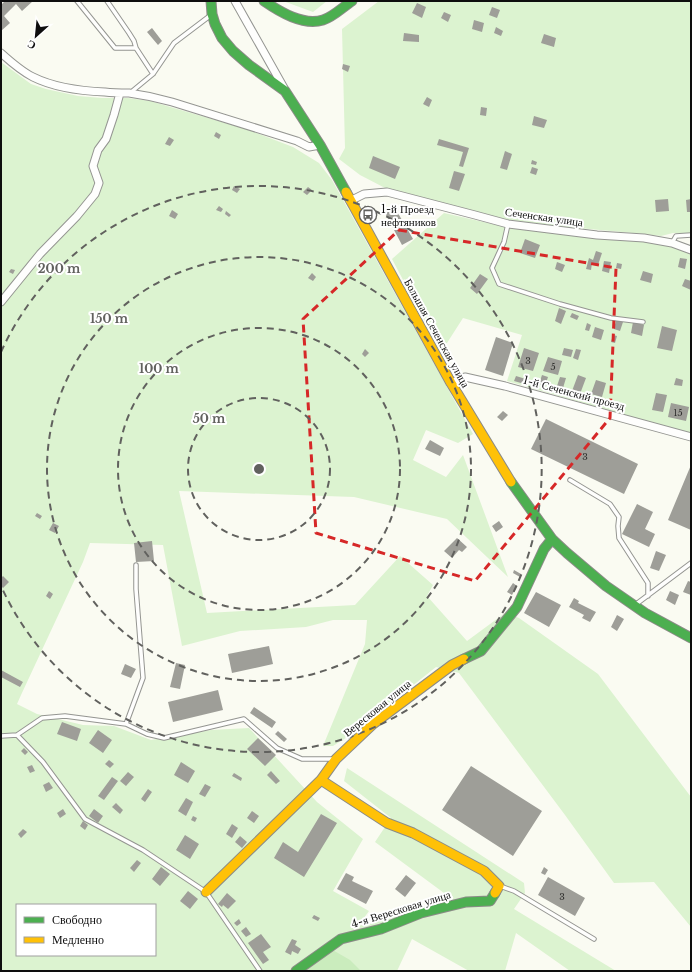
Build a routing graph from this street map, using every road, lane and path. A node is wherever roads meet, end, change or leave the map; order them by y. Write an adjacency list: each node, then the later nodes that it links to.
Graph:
1 (77, 1): 8 (lane)
2 (107, 1): 8 (lane)
3 (211, 1): 7 (street, Большая Сеченская улица)
4 (235, 1): 11 (street)
5 (264, 1): 6 (street)
6 (352, 1)
7 (212, 14): 10 (lane); 11 (street, Большая Сеченская улица)
8 (136, 48): 10 (lane)
9 (1, 53): 12 (street)
10 (152, 74): 13 (lane)
11 (285, 91): 14 (street, Большая Сеченская улица)
12 (120, 93): 13 (street); 20 (street)
13 (129, 93): 14 (street)
14 (320, 145): 15 (street, Большая Сеченская улица)
15 (350, 201): 16 (street, Сеченская улица); 22 (street, Большая Сеченская улица)
16 (508, 224): 18 (street, Сеченская улица); 21 (lane)
17 (691, 235): 18 (lane)
18 (672, 243): 19 (street, Сеченская улица)
19 (691, 250)
20 (1, 302)
21 (643, 322)
22 (451, 383): 23 (street, 1-й Сеченский проезд); 25 (street, Большая Сеченская улица)
23 (691, 437)
24 (570, 480): 28 (lane)
25 (552, 539): 29 (street, Большая Сеченская улица); 34 (street, Вересковая улица)
26 (691, 563): 28 (lane)
27 (136, 565): 31 (lane)
28 (648, 596): 29 (lane)
29 (634, 606): 30 (street, Большая Сеченская улица)
30 (691, 638)
31 (126, 724): 32 (lane); 34 (lane)
32 (17, 735): 33 (lane); 37 (lane)
33 (1, 736)
34 (336, 759): 35 (street, Вересковая улица)
35 (321, 780): 36 (street); 37 (street, Вересковая улица)
36 (499, 886): 38 (lane); 40 (street, 4-я Вересковая улица)
37 (206, 892): 39 (lane)
38 (594, 939)
39 (260, 971)
40 (296, 971)

